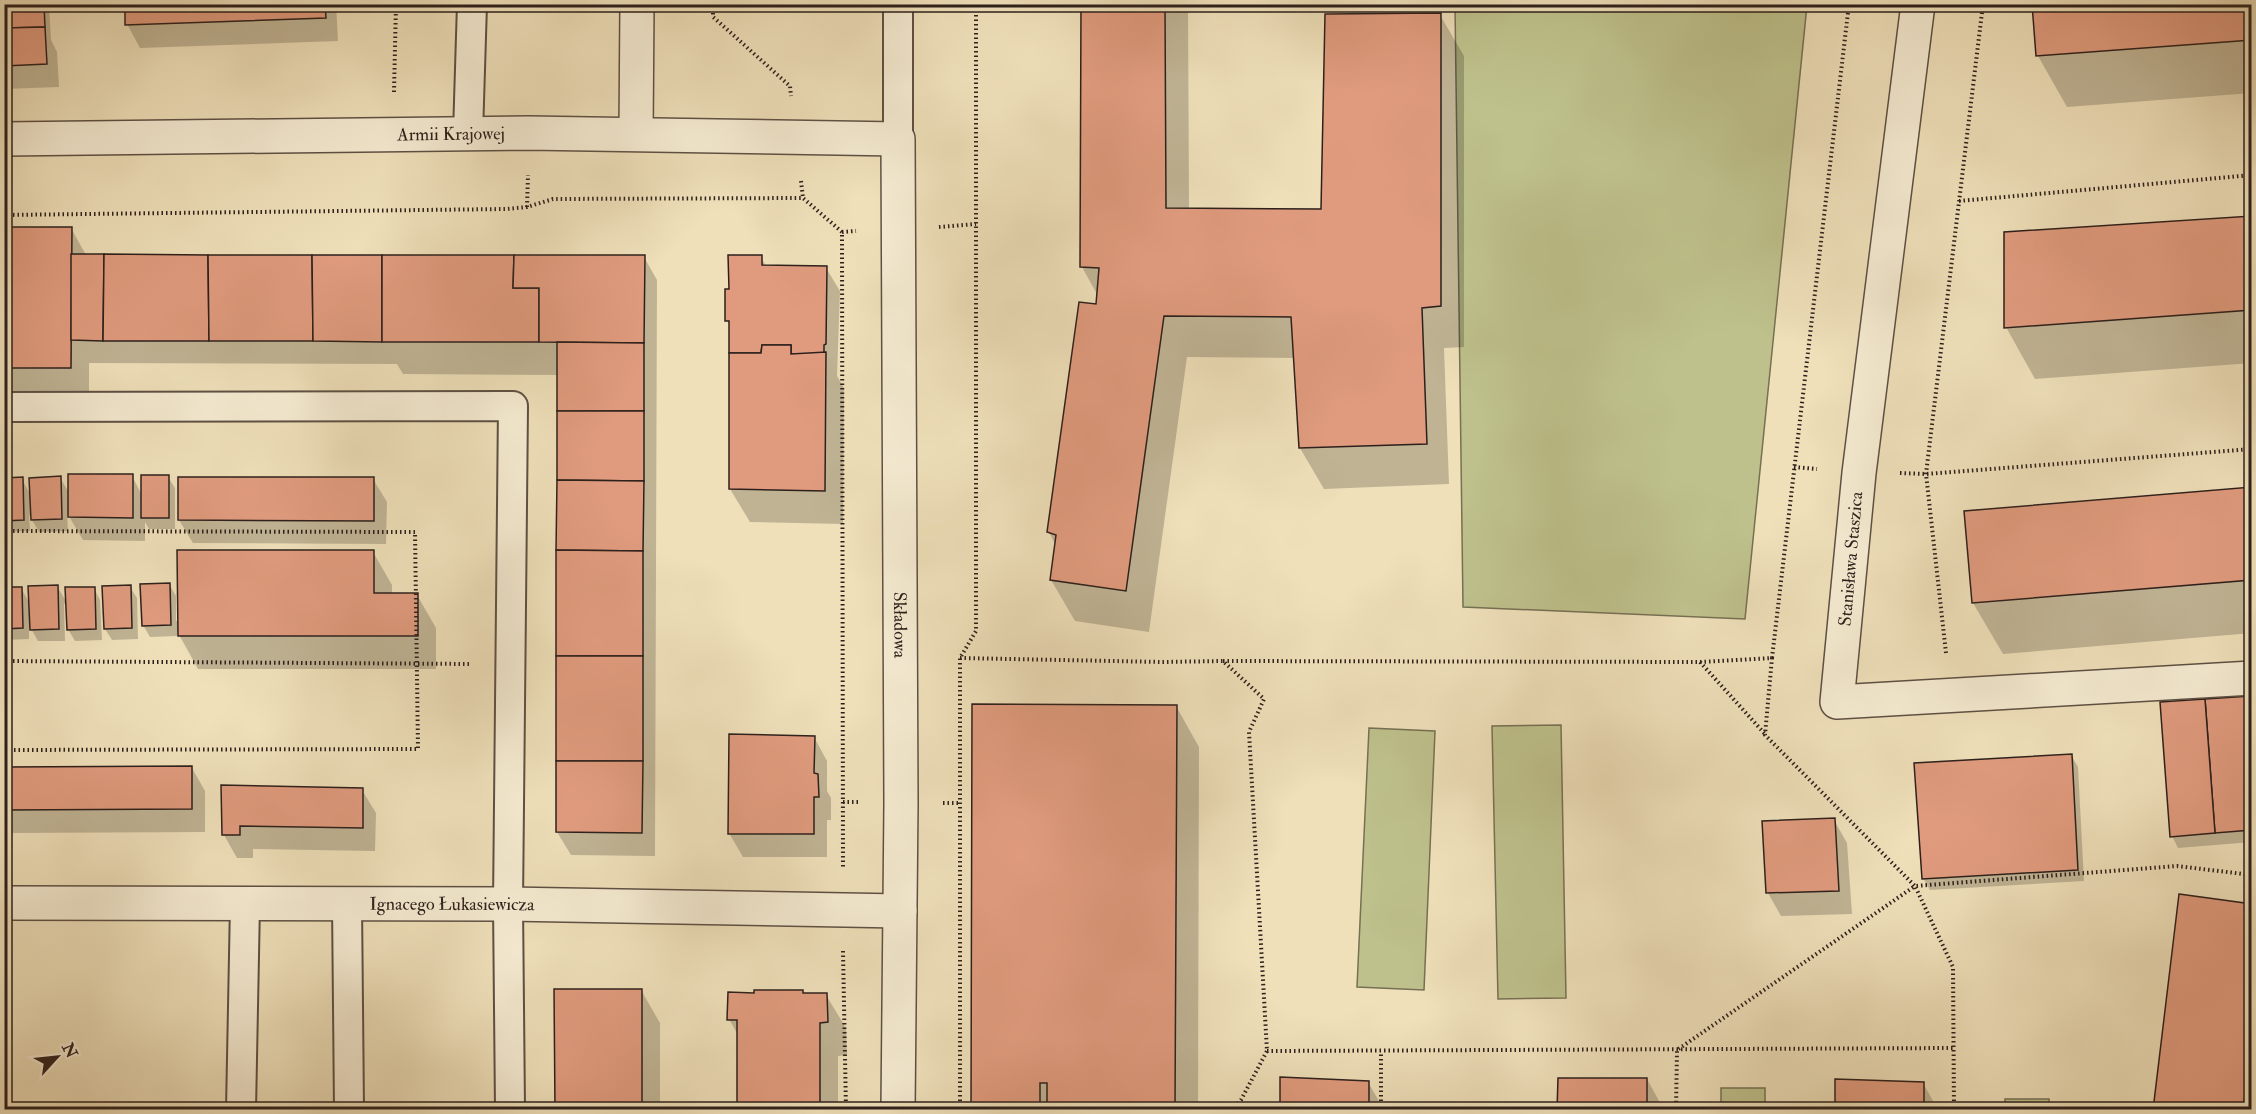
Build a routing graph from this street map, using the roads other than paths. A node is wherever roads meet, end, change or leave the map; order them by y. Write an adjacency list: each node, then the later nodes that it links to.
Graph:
1 (472, 4): 5 (lane)
2 (637, 4): 6 (street)
3 (898, 4): 7 (lane)
4 (1918, 4): 10 (street, Stanisława Staszica)
5 (468, 134): 6 (street, Armii Krajowej); 8 (street, Armii Krajowej)
6 (636, 134): 7 (street, Armii Krajowej)
7 (898, 139): 15 (street, Składowa)
8 (4, 140)
9 (4, 406): 14 (lane)
10 (2252, 678)
11 (4, 903): 13 (street, Ignacego Łukasiewicza)
12 (347, 903): 13 (street, Ignacego Łukasiewicza); 14 (street, Ignacego Łukasiewicza); 17 (lane)
13 (245, 904): 16 (lane)
14 (508, 904): 15 (street, Ignacego Łukasiewicza); 18 (lane)
15 (900, 911): 19 (street, Składowa)
16 (241, 1110)
17 (349, 1110)
18 (510, 1110)
19 (898, 1110)

